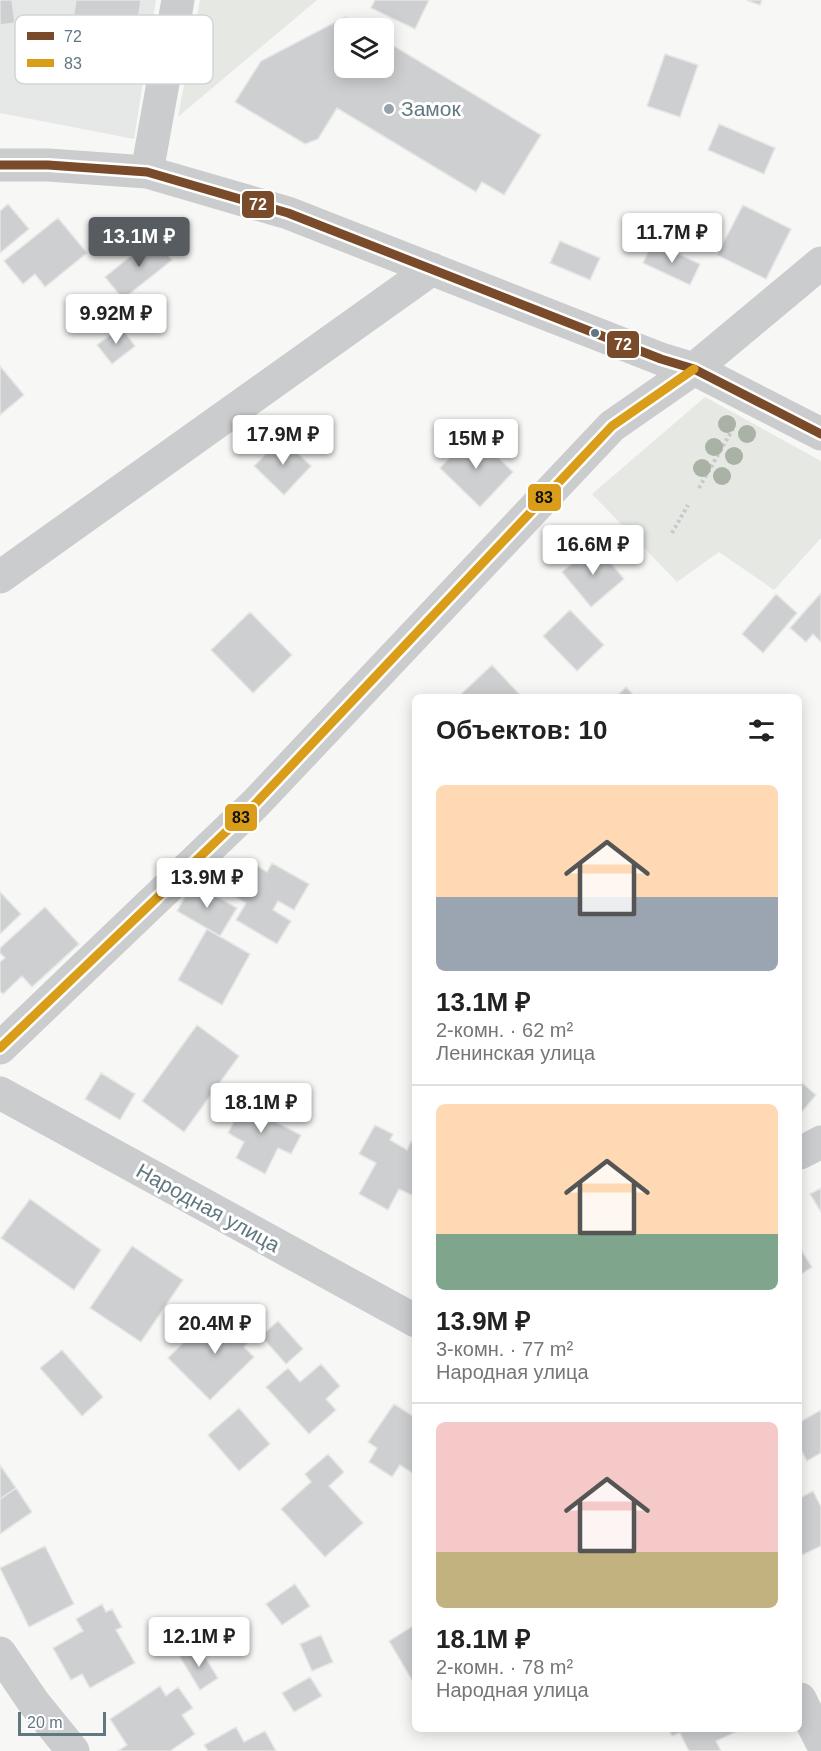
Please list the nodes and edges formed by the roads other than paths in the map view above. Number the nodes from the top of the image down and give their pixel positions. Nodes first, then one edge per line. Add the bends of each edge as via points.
1 (178, 0) edge
2 (175, 15) edge
3 (163, 84) edge
4 (0, 165) edge
5 (147, 172) junction
6 (821, 263) edge
7 (432, 269) junction
8 (694, 369) junction
9 (821, 434) edge
10 (0, 577) edge
11 (0, 1048) edge
12 (0, 1094) edge
13 (821, 1142) edge
14 (802, 1151) edge
15 (412, 1319) edge
16 (0, 1653) edge
17 (802, 1703) edge
18 (821, 1741) edge
19 (73, 1751) edge

1 - 2 street
3 - 5 street
4 - 5 street
5 - 7 street via 288,213
6 - 8 street
7 - 8 street
7 - 10 street
8 - 9 street
8 - 11 street via 612,426 255,804
12 - 15 street, Народная улица
13 - 14 street
16 - 19 street
17 - 18 street

